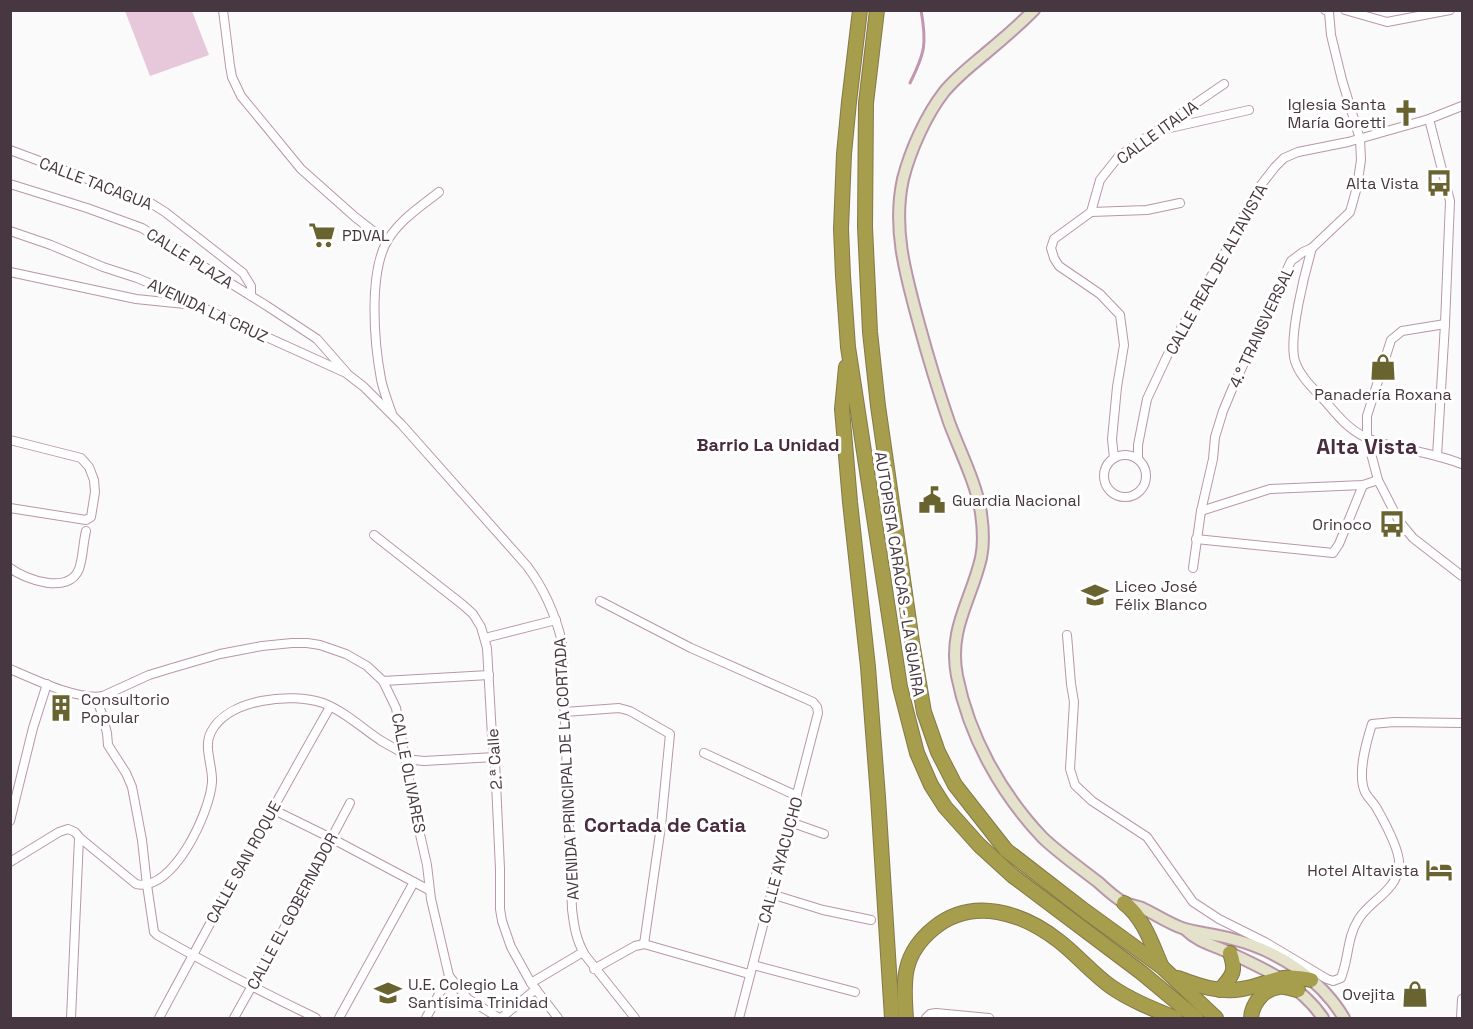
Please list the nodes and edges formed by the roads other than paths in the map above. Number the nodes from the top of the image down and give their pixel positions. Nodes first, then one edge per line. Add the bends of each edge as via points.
1 (223, 10) edge
2 (860, 10) edge
3 (877, 10) edge
4 (1034, 10) edge
5 (1345, 10) edge
6 (1450, 10) edge
7 (1328, 11) edge
8 (1224, 84) dead end
9 (1462, 106) edge
10 (1249, 110) dead end
11 (1429, 119) junction
12 (1151, 133) junction
13 (1360, 139) junction
14 (10, 150) edge
15 (10, 184) edge
16 (439, 192) dead end
17 (1180, 203) dead end
18 (1091, 212) junction
19 (10, 231) edge
20 (387, 242) junction
21 (1312, 248) junction
22 (10, 272) edge
23 (251, 296) junction
24 (199, 306) junction
25 (1445, 324) junction
26 (848, 347) junction
27 (346, 373) junction
28 (392, 415) junction
29 (1366, 438) junction
30 (10, 441) edge
31 (1437, 456) junction
32 (1114, 458) junction
33 (1138, 459) junction
34 (1462, 464) edge
35 (1378, 480) junction
36 (1363, 485) junction
37 (10, 508) edge
38 (1201, 511) junction
39 (86, 531) dead end
40 (374, 535) dead end
41 (1196, 539) junction
42 (10, 568) edge
43 (1193, 568) dead end
44 (1462, 576) edge
45 (600, 601) dead end
46 (556, 620) junction
47 (1067, 635) dead end
48 (485, 638) junction
49 (10, 669) edge
50 (489, 675) junction
51 (383, 681) junction
52 (47, 684) junction
53 (96, 697) junction
54 (330, 706) junction
55 (565, 712) junction
56 (1462, 723) edge
57 (704, 753) dead end
58 (405, 756) junction
59 (495, 757) junction
60 (797, 796) junction
61 (350, 803) dead end
62 (272, 809) junction
63 (10, 821) edge
64 (790, 822) junction
65 (824, 834) dead end
66 (79, 838) dead end
67 (331, 838) junction
68 (10, 862) edge
69 (414, 882) junction
70 (147, 885) junction
71 (429, 890) junction
72 (771, 894) junction
73 (1124, 903) junction
74 (871, 920) dead end
75 (1186, 930) junction
76 (644, 944) junction
77 (582, 952) junction
78 (1230, 953) junction
79 (192, 955) junction
80 (753, 965) junction
81 (594, 969) junction
82 (1168, 972) junction
83 (749, 975) junction
84 (449, 976) junction
85 (1280, 978) junction
86 (1311, 980) junction
87 (534, 986) junction
88 (250, 987) junction
89 (1220, 990) junction
90 (1298, 990) junction
91 (855, 992) dead end
92 (1462, 999) edge
93 (71, 1018) edge
94 (159, 1018) edge
95 (234, 1018) edge
96 (316, 1018) edge
97 (339, 1018) edge
98 (426, 1018) edge
99 (500, 1018) edge
100 (558, 1018) edge
101 (635, 1018) edge
102 (739, 1018) edge
103 (892, 1018) edge
104 (906, 1018) edge
105 (926, 1018) edge
106 (989, 1018) edge
107 (1176, 1018) edge
108 (1196, 1018) edge
109 (1216, 1018) edge
110 (1251, 1018) edge
111 (1323, 1018) edge
112 (1344, 1018) edge
113 (1461, 1018) edge

1 - 20 street via 232,77 241,96 301,169
2 - 26 highway, AUTOPISTA CARACAS - LA GUAIRA via 846,133 841,229
3 - 82 highway, AUTOPISTA CARACAS - LA GUAIRA via 866,104 869,320 878,406 924,712 955,785 1006,850
4 - 73 main road via 963,73 933,108 903,179 899,221 902,260 926,348 981,512 981,556 957,627 955,650 957,674 972,727 989,764 1024,817 1046,841
5 - 6 street via 1387,22
7 - 13 street, 4.° TRANSVERSAL via 1339,69
8 - 12 street, CALLE ITALIA
9 - 11 street, CALLE REAL DE ALTAVISTA
10 - 12 street
11 - 13 street, CALLE REAL DE ALTAVISTA
11 - 25 street via 1450,201
12 - 18 street, CALLE ITALIA via 1119,156 1100,180
13 - 21 street, 4.° TRANSVERSAL via 1361,160 1350,212
13 - 33 street, CALLE REAL DE ALTAVISTA via 1298,152 1284,159 1254,194 1147,399
14 - 23 street, CALLE TACAGUA via 149,202 243,273 251,286
15 - 23 street, CALLE PLAZA via 141,228
16 - 20 street via 402,221
17 - 18 street via 1147,210
18 - 32 street via 1054,239 1051,248 1059,266 1100,294 1120,315 1124,345 1112,439
19 - 24 street, AVENIDA LA CRUZ
20 - 28 street via 379,263 375,322 381,380
21 - 29 street via 1294,336 1296,362 1302,376 1346,426
21 - 38 street, 4.° TRANSVERSAL via 1291,261 1233,387 1215,437
22 - 24 street via 136,299
23 - 27 street, CALLE PLAZA via 317,339
24 - 27 street, AVENIDA LA CRUZ
25 - 29 street via 1402,331 1391,340 1368,416
25 - 31 street
26 - 103 highway via 842,409 868,667
26 - 108 highway, AUTOPISTA CARACAS - LA GUAIRA via 900,687 931,785 996,862
27 - 28 street, AVENIDA LA CRUZ
28 - 46 street, AVENIDA PRINCIPAL DE LA CORTADA via 526,566 541,585
29 - 31 street
29 - 35 street
30 - 37 street via 81,458 89,467 95,492 91,517 86,520
31 - 34 street
32 - 33 street via 1126,455
32 - 33 street via 1106,468 1105,482 1113,493 1126,497 1144,486 1146,472
35 - 36 street
35 - 44 street via 1399,522 1413,538
36 - 38 street via 1270,489
36 - 41 street via 1333,553
38 - 41 street, 4.° TRANSVERSAL
39 - 42 street via 78,570 66,582 41,582
40 - 48 street, 2.ª Calle via 473,614
41 - 43 street, 4.° TRANSVERSAL
45 - 60 street, CALLE AYACUCHO via 691,648 813,702 818,713
46 - 48 street
46 - 55 street, AVENIDA PRINCIPAL DE LA CORTADA via 562,642
47 - 56 street via 1074,702 1070,769 1075,785 1092,801 1147,837 1192,902 1333,981 1341,978 1350,935 1358,919 1395,880 1400,866 1398,850 1363,784 1372,724
48 - 50 street, 2.ª Calle
49 - 52 street
50 - 51 street
50 - 59 street, 2.ª Calle
51 - 53 street, CALLE OLIVARES via 367,666 336,650 292,643 220,654 149,675
51 - 58 street, CALLE OLIVARES via 396,708
52 - 53 street
52 - 63 street
53 - 70 street via 108,746 132,788
54 - 58 street
54 - 62 street, CALLE SAN ROQUE
54 - 70 street via 298,697 277,699 244,705 220,721 209,738 212,782 206,811 175,866
55 - 76 street via 619,708 670,734
55 - 77 street, AVENIDA PRINCIPAL DE LA CORTADA via 572,909 574,931
57 - 60 street
58 - 59 street via 424,761
58 - 71 street, CALLE OLIVARES
59 - 87 street, 2.ª Calle via 501,921
60 - 64 street, CALLE AYACUCHO
61 - 67 street, CALLE EL GOBERNADOR
62 - 67 street
62 - 79 street, CALLE SAN ROQUE
64 - 65 street
64 - 72 street, CALLE AYACUCHO
66 - 93 street
67 - 69 street
67 - 88 street, CALLE EL GOBERNADOR
68 - 70 street via 68,829 131,881
69 - 71 street
69 - 97 street
70 - 79 street via 154,932
71 - 84 street, CALLE OLIVARES
72 - 74 street
72 - 80 street, CALLE AYACUCHO
73 - 75 main road
73 - 82 highway via 1133,909
75 - 78 main road via 1201,942
75 - 86 main road via 1256,947
76 - 81 street
76 - 83 street
77 - 81 street, AVENIDA PRINCIPAL DE LA CORTADA
77 - 87 street
78 - 85 main road
78 - 89 highway via 1233,974
79 - 88 street
79 - 94 street, CALLE SAN ROQUE
80 - 83 street, CALLE AYACUCHO
80 - 91 street
81 - 101 street, AVENIDA PRINCIPAL DE LA CORTADA
82 - 89 highway via 1201,987
82 - 109 highway, AUTOPISTA CARACAS - LA GUAIRA
83 - 102 street, CALLE AYACUCHO
84 - 98 street
84 - 99 street, CALLE OLIVARES via 468,999
85 - 86 highway
85 - 89 highway via 1242,989
85 - 90 main road
86 - 112 main road via 1328,995
87 - 99 street
87 - 100 street, 2.ª Calle
88 - 95 street, CALLE EL GOBERNADOR
88 - 96 street
90 - 110 highway via 1280,987 1265,992
90 - 111 main road
92 - 113 street
104 - 107 highway via 905,978 914,949 942,921 983,910 1012,915 1042,929 1108,985
105 - 106 street via 936,1013

